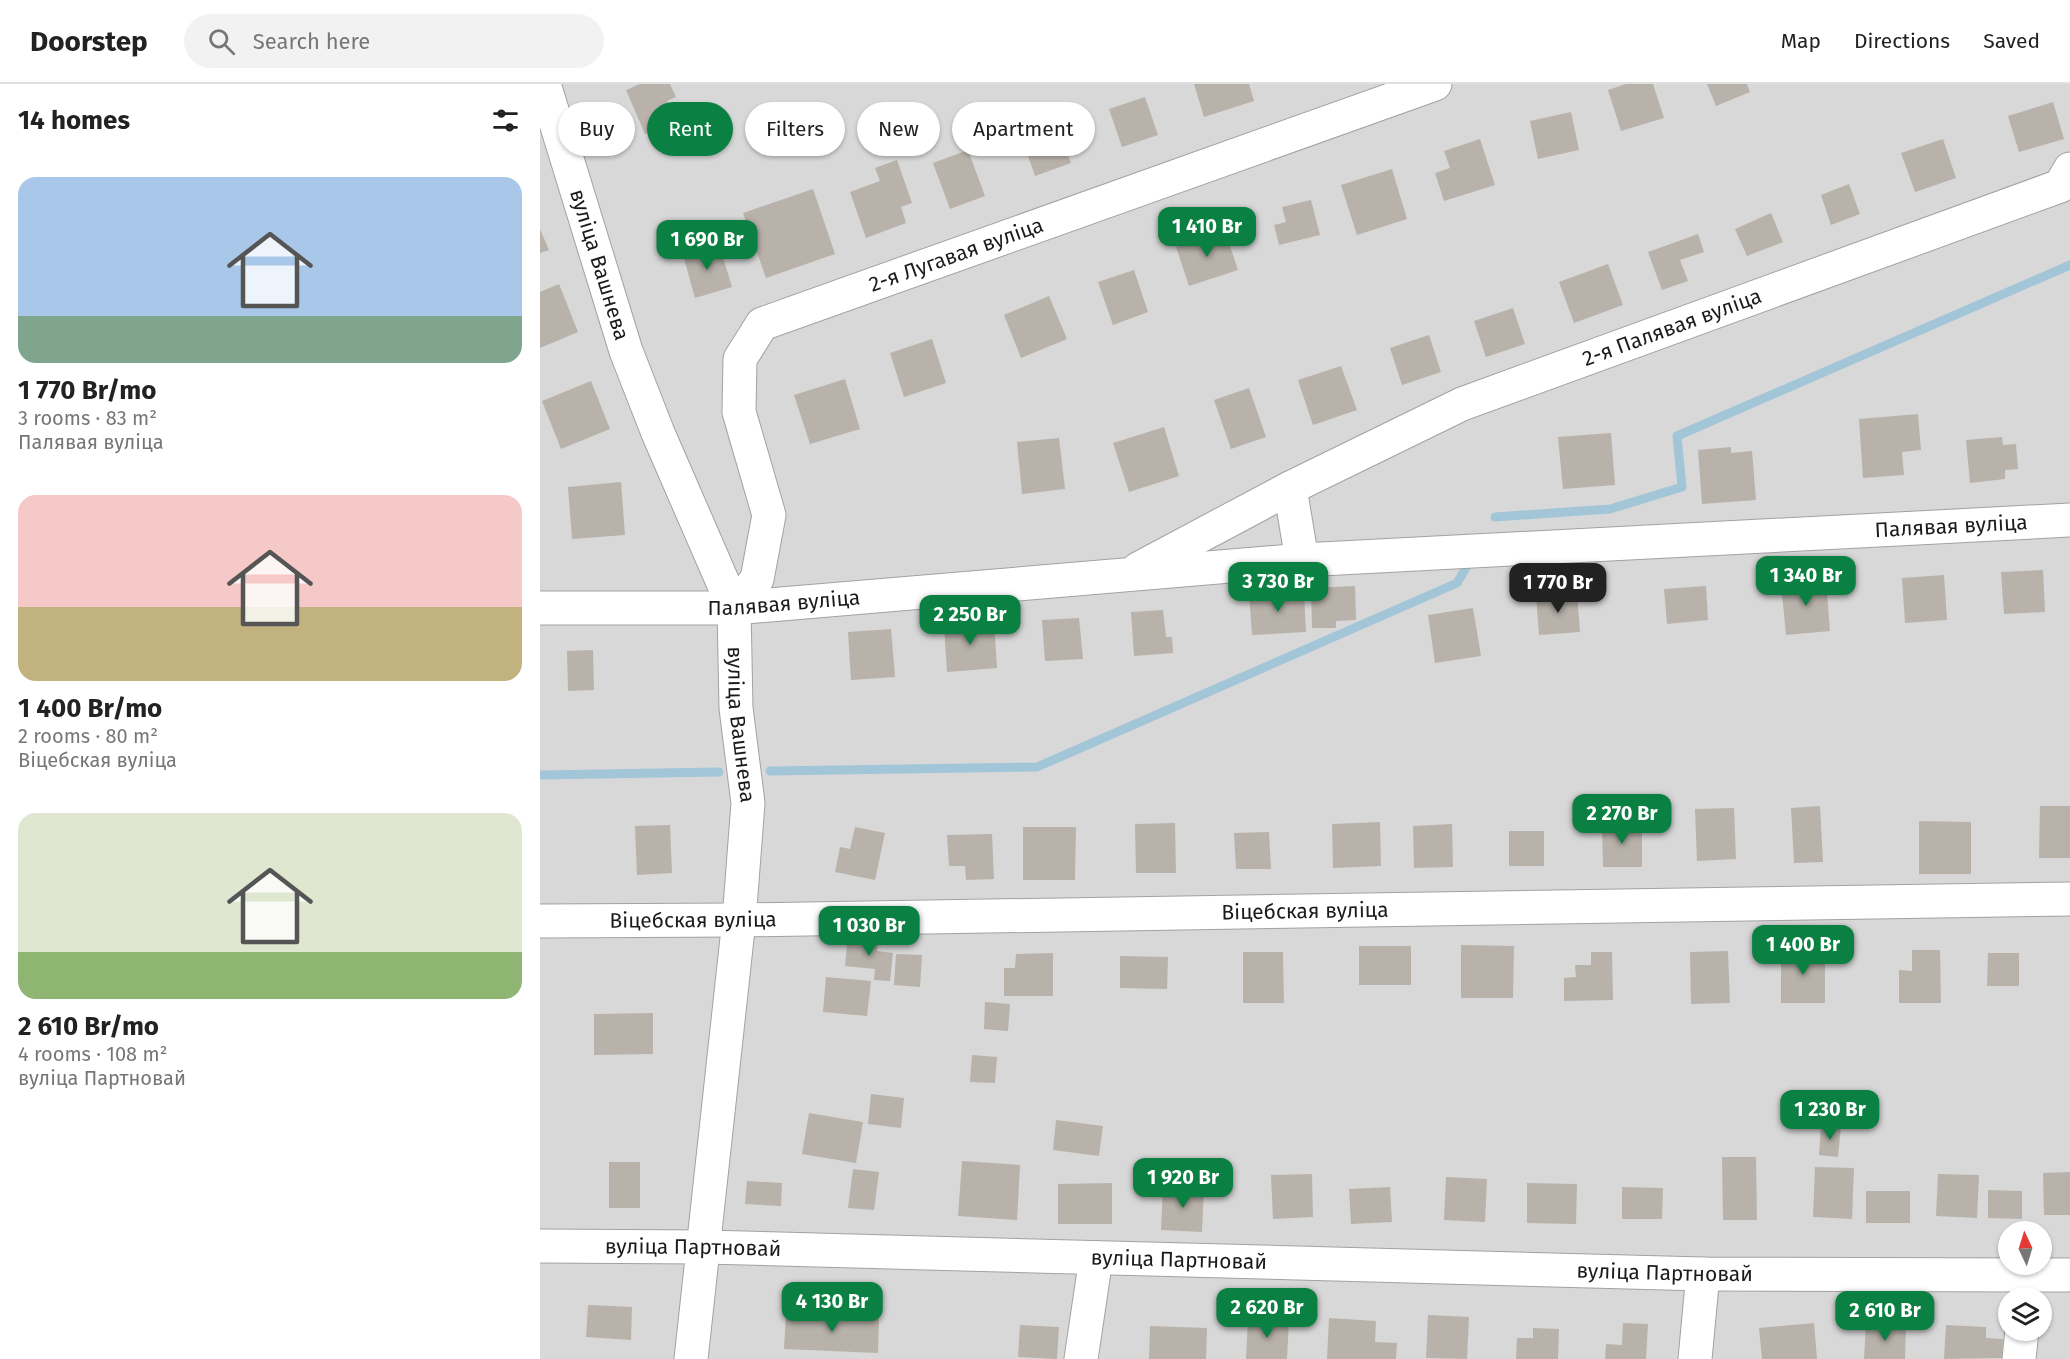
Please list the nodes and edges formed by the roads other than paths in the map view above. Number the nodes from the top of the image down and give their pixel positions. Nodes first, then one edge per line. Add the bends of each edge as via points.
1 (544, 84) edge
2 (1435, 84) edge
3 (2065, 177) edge
4 (1290, 488) junction
5 (2070, 520) edge
6 (1302, 560) junction
7 (1127, 575) junction
8 (540, 608) edge
9 (734, 608) junction
10 (2070, 899) edge
11 (739, 920) junction
12 (540, 921) edge
13 (540, 1246) edge
14 (705, 1247) junction
15 (1096, 1258) junction
16 (1703, 1274) junction
17 (2070, 1275) edge
18 (2025, 1287) edge
19 (2021, 1341) edge
20 (691, 1359) edge
21 (1081, 1359) edge
22 (1695, 1359) edge
23 (2019, 1359) edge

1 - 9 street, вуліца Вашнева via 626,351
2 - 9 street, 2-я Лугавая вуліца via 762,324 740,359 739,412 769,515 757,579
3 - 4 street, 2-я Палявая вуліца via 1462,404
4 - 6 street
4 - 7 street, 2-я Палявая вуліца
5 - 6 street, Палявая вуліца
6 - 7 street, Палявая вуліца
7 - 9 street, Палявая вуліца
8 - 9 street, Палявая вуліца
9 - 11 street, вуліца Вашнева via 736,708 748,803
10 - 11 street, Віцебская вуліца
11 - 12 street, Віцебская вуліца
11 - 14 street, вуліца Вашнева
13 - 14 street, вуліца Партновай
14 - 15 street, вуліца Партновай
14 - 20 street, вуліца Вашнева
15 - 16 street, вуліца Партновай
15 - 21 street
16 - 18 street, вуліца Партновай
16 - 22 street
17 - 18 street, вуліца Партновай
19 - 23 street

